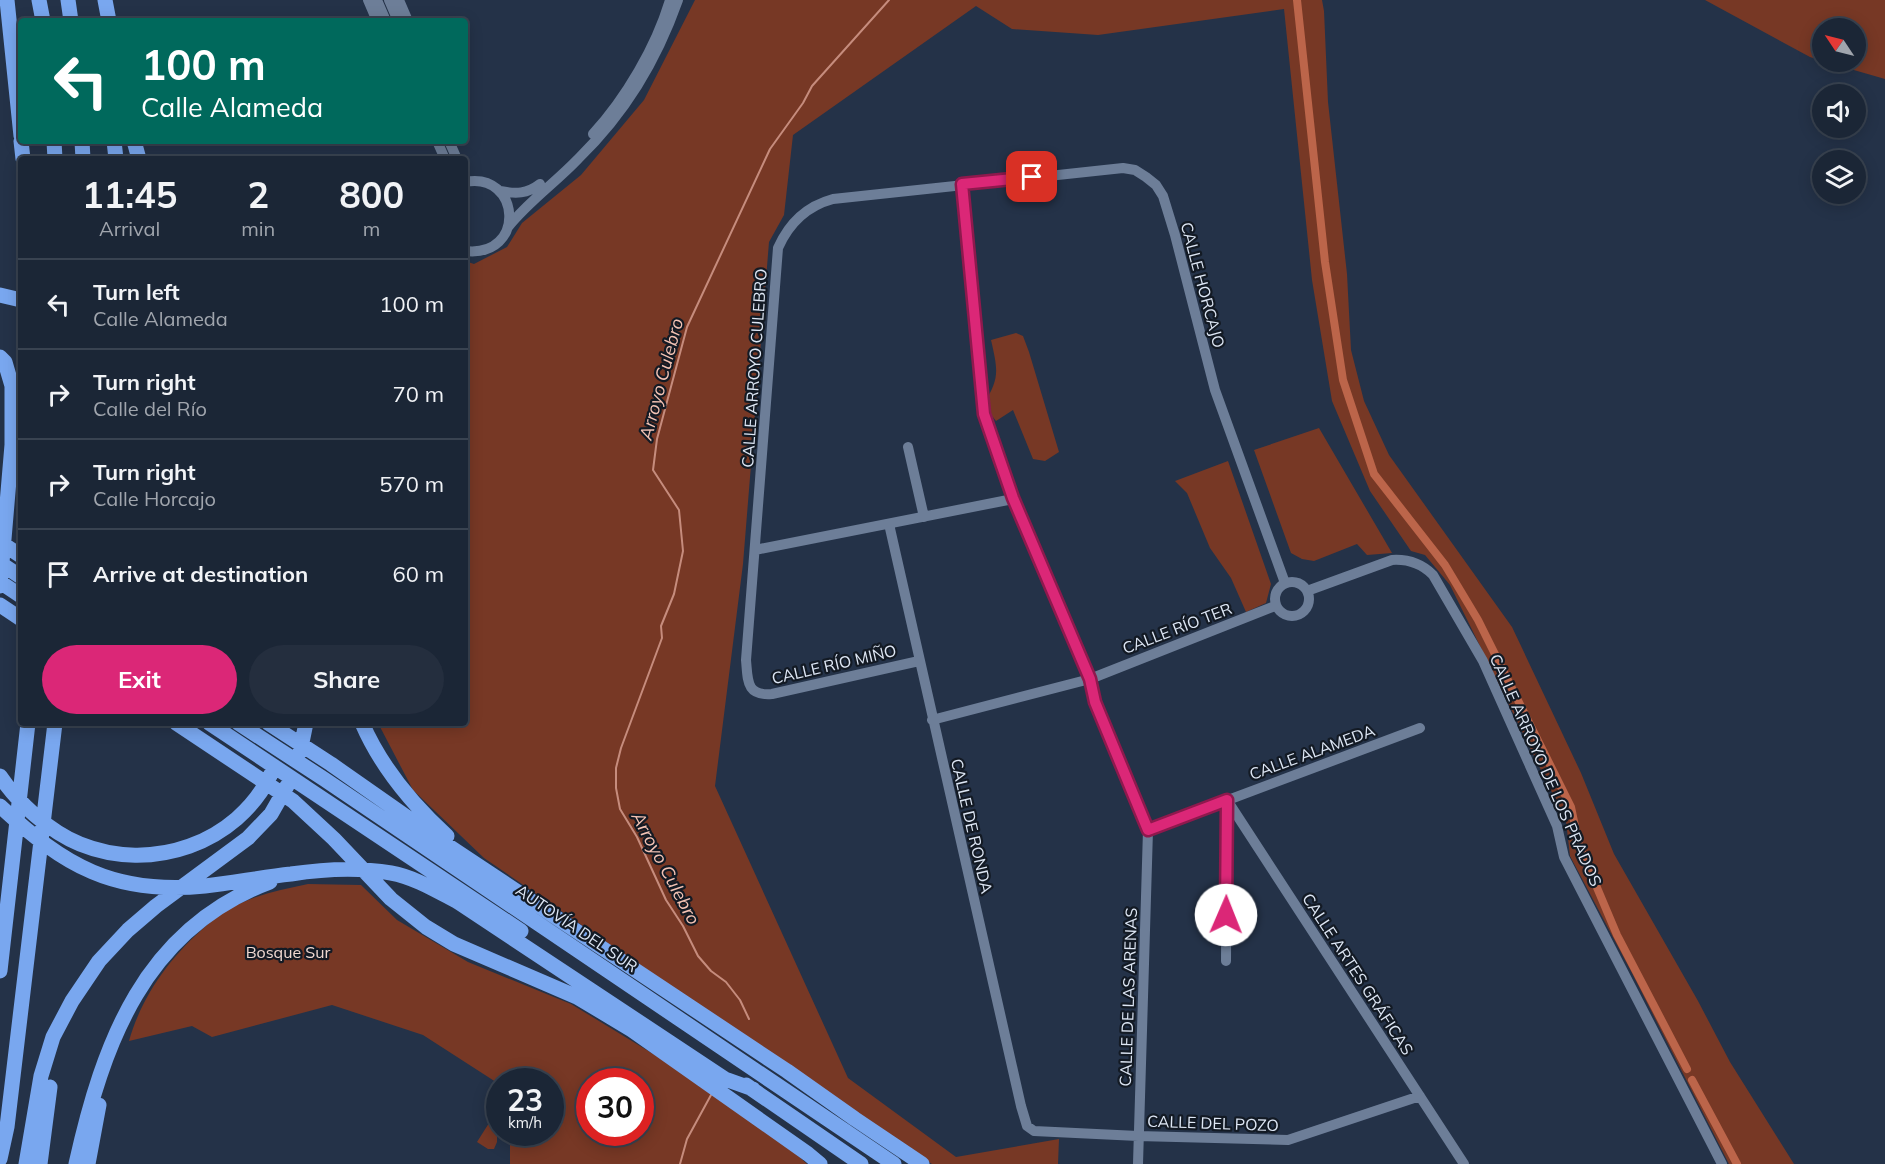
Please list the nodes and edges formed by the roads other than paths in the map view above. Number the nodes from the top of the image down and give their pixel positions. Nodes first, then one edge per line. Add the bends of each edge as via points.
1 (7, 0) edge
2 (39, 0) edge
3 (68, 0) edge
4 (103, 0) edge
5 (368, 0) edge
6 (377, 0) edge
7 (388, 0) edge
8 (399, 0) edge
9 (670, 0) edge
10 (678, 0) edge
11 (42, 18) edge
12 (71, 18) edge
13 (103, 18) edge
14 (108, 18) edge
15 (376, 18) edge
16 (385, 18) edge
17 (397, 18) edge
18 (407, 18) edge
19 (18, 107) edge
20 (470, 181) edge
21 (962, 184) junction
22 (500, 191) junction
23 (508, 227) junction
24 (468, 251) edge
25 (0, 357) edge
26 (18, 422) edge
27 (908, 447) dead end
28 (1013, 498) junction
29 (924, 517) junction
30 (889, 524) junction
31 (3, 537) edge
32 (755, 550) junction
33 (18, 553) edge
34 (0, 563) edge
35 (18, 575) edge
36 (1286, 583) junction
37 (0, 584) edge
38 (1307, 591) junction
39 (18, 594) edge
40 (0, 605) edge
41 (1275, 606) junction
42 (18, 617) edge
43 (919, 660) junction
44 (1090, 679) junction
45 (756, 694) joint
46 (932, 720) junction
47 (28, 726) edge
48 (55, 726) edge
49 (180, 726) edge
50 (213, 726) edge
51 (242, 726) edge
52 (273, 726) edge
53 (285, 726) edge
54 (305, 726) edge
55 (363, 726) edge
56 (1420, 728) dead end
57 (0, 776) edge
58 (1227, 800) junction
59 (0, 806) edge
60 (1148, 830) junction
61 (483, 868) junction
62 (292, 873) junction
63 (1226, 961) dead end
64 (0, 971) edge
65 (138, 990) junction
66 (72, 1001) junction
67 (769, 1059) junction
68 (753, 1089) junction
69 (1420, 1096) junction
70 (1034, 1131) joint
71 (1138, 1136) junction
72 (0, 1159) edge
73 (26, 1164) edge
74 (40, 1164) edge
75 (76, 1164) edge
76 (88, 1164) edge
77 (820, 1164) edge
78 (861, 1164) edge
79 (894, 1164) edge
80 (906, 1164) edge
81 (922, 1164) edge
82 (1138, 1164) edge
83 (1464, 1164) edge
84 (1722, 1164) edge

1 - 19 highway
2 - 11 highway
3 - 12 highway
4 - 13 highway
4 - 14 highway
5 - 15 street
6 - 16 street
7 - 17 street
8 - 18 street
9 - 22 street via 630,86 598,128 531,191
10 - 23 street via 655,57 614,120
20 - 22 street via 487,182
21 - 28 street via 984,414
21 - 32 street, CALLE ARROYO CULEBRO via 833,199 811,208 785,231 778,248
21 - 36 street, CALLE HORCAJO via 1123,168 1135,170 1156,185 1175,235 1215,390
22 - 23 street via 507,202
23 - 24 street via 501,242 491,249
25 - 31 highway via 12,386 12,445
26 - 31 highway
27 - 29 street
28 - 29 street
28 - 44 street
29 - 30 street
30 - 32 street
30 - 43 street, CALLE DE RONDA
31 - 33 highway
31 - 37 highway
32 - 45 street, CALLE ARROYO CULEBRO via 746,660 749,683
34 - 35 highway
36 - 38 street via 1300,584
36 - 41 street via 1277,590
37 - 39 highway
38 - 41 street via 1307,608 1299,615 1288,616
38 - 84 street, CALLE ARROYO DE LOS PRADOS via 1392,560 1426,567 1433,575 1483,661 1557,826 1564,857
40 - 42 highway
41 - 44 street, CALLE RÍO TER
43 - 45 street, CALLE RÍO MIÑO via 772,694
43 - 46 street, CALLE DE RONDA
44 - 46 street, CALLE RÍO TER
44 - 60 street via 1095,702
46 - 70 street, CALLE DE RONDA via 1021,1106 1027,1126
47 - 64 highway
48 - 72 highway
49 - 77 highway via 300,807 406,913 426,927 454,944 577,997 632,1030
50 - 68 highway, AUTOVÍA DEL SUR
51 - 79 highway, AUTOVÍA DEL SUR
52 - 61 highway
53 - 57 highway via 278,759 262,793 238,818 212,837 182,850 150,856 126,856 78,843 37,815
54 - 66 highway via 295,772 271,814 248,838 128,930 99,961
55 - 61 highway via 398,784 431,821
56 - 58 street, CALLE ALAMEDA
58 - 60 street, CALLE ALAMEDA
58 - 63 street
58 - 69 street, CALLE ARTES GRÁFICAS
59 - 62 highway via 67,860 115,880 148,887 205,886
60 - 71 street, CALLE DE LAS ARENAS
61 - 67 highway
62 - 65 highway via 248,890 209,912 171,947
62 - 68 highway via 383,872 425,885 458,902 725,1079
65 - 75 highway via 105,1057
65 - 76 highway via 100,1102
66 - 73 highway via 53,1037 41,1076
66 - 74 highway via 55,1051
67 - 80 highway via 852,1127
67 - 81 highway
68 - 78 highway, AUTOVÍA DEL SUR
69 - 71 street, CALLE DEL POZO via 1288,1140
69 - 83 street, CALLE ARTES GRÁFICAS
70 - 71 street, CALLE DEL POZO
71 - 82 street, CALLE DE LAS ARENAS

